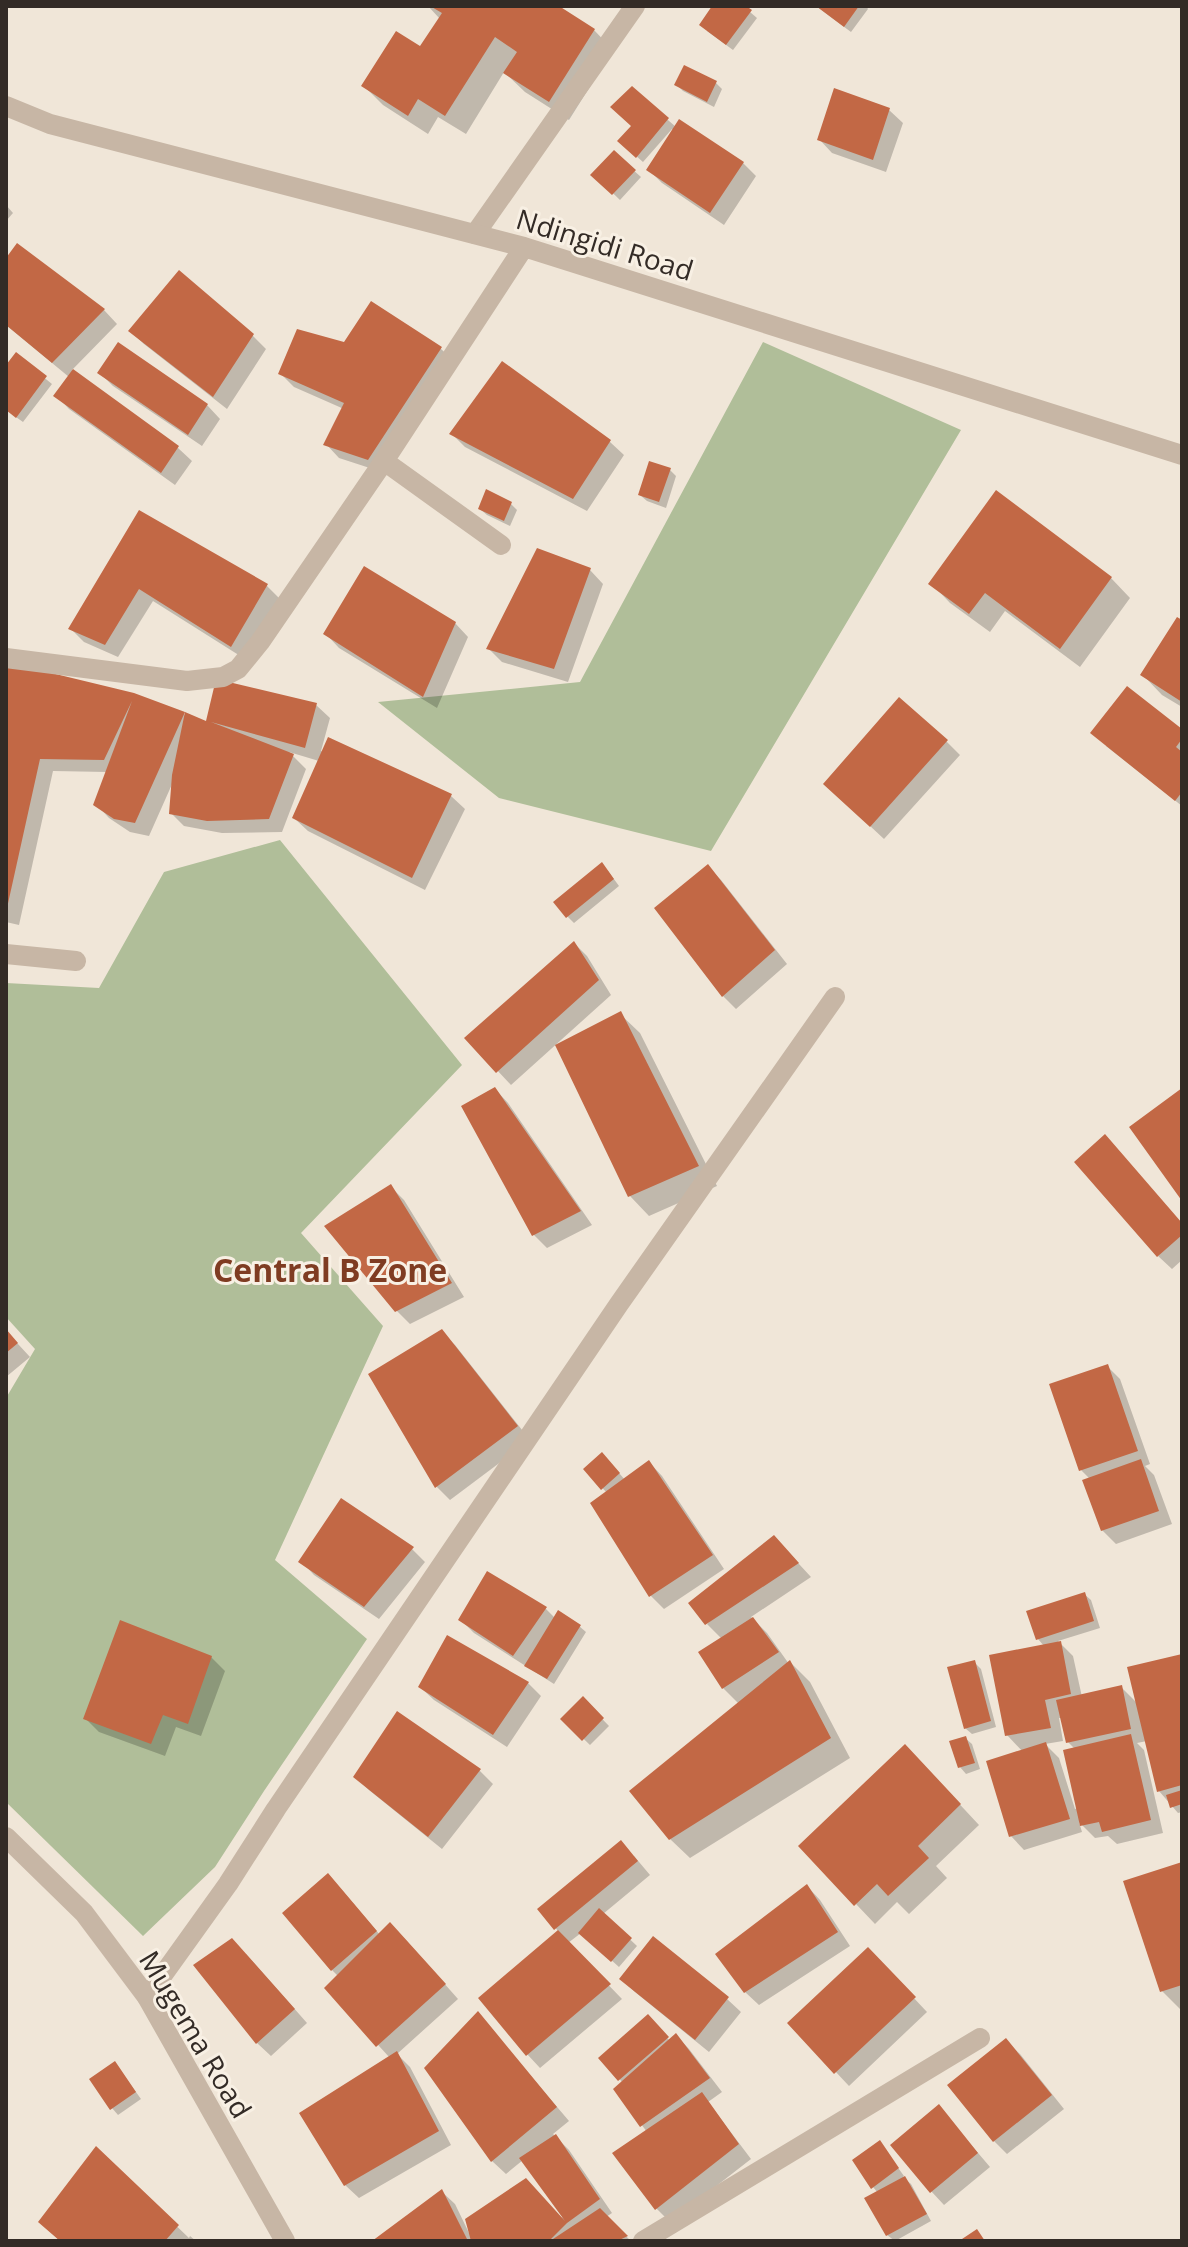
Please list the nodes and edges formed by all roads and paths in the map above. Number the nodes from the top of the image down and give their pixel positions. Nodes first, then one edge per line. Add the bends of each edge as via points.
1 (635, 6) edge
2 (6, 106) edge
3 (475, 234) junction
4 (524, 247) junction
5 (1182, 455) edge
6 (384, 461) junction
7 (501, 545) dead end
8 (6, 658) edge
9 (6, 954) edge
10 (76, 961) dead end
11 (835, 997) dead end
12 (6, 1837) edge
13 (147, 1997) junction
14 (980, 2038) dead end
15 (285, 2241) edge
16 (643, 2241) edge

1 - 3 street
2 - 3 street, Ndingidi Road via 50,124
3 - 4 street, Ndingidi Road
4 - 5 street, Ndingidi Road
4 - 6 street
6 - 7 street
6 - 8 street via 260,642 238,669 223,677 187,681
9 - 10 street
11 - 13 street
12 - 13 street, Mugema Road via 84,1913
13 - 15 street, Mugema Road
14 - 16 street

